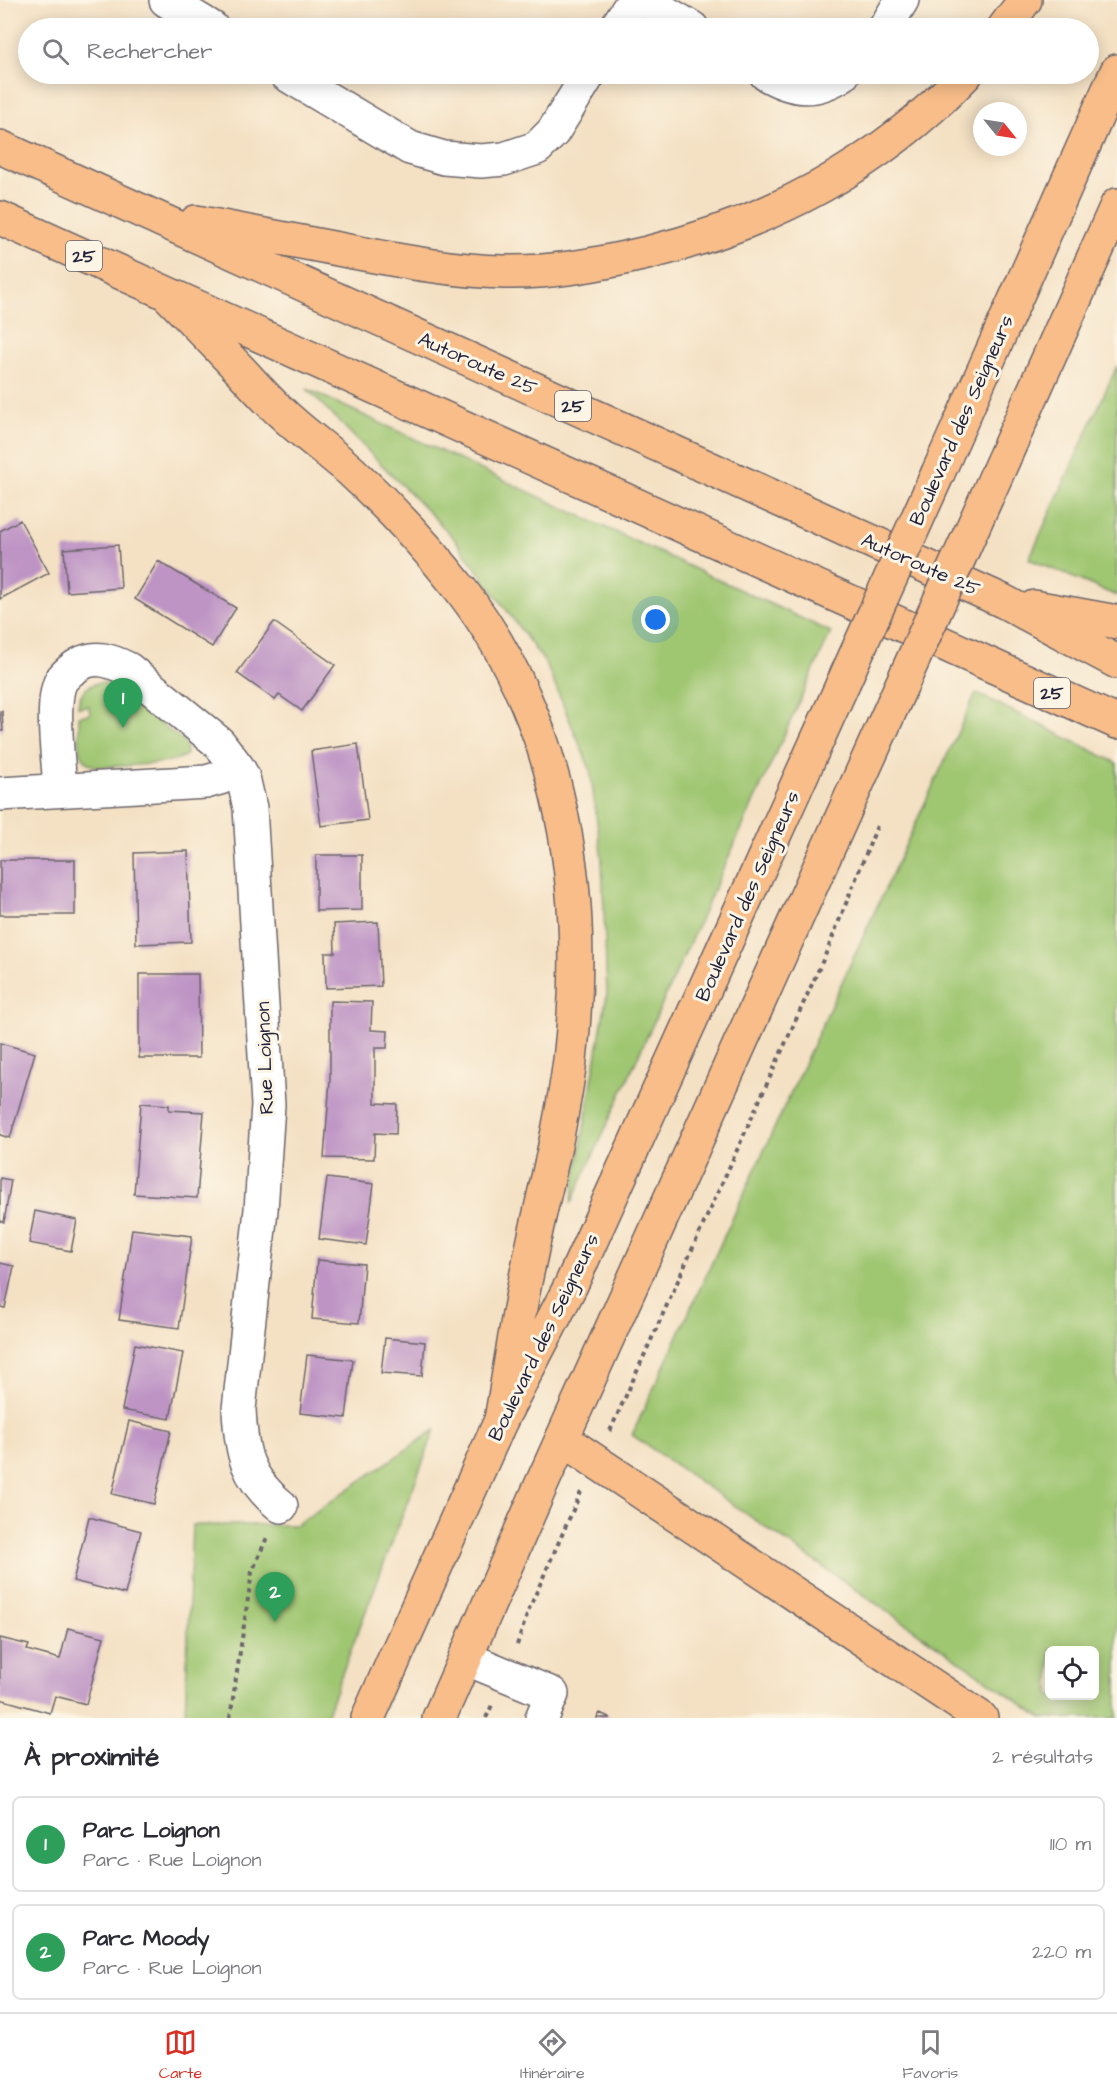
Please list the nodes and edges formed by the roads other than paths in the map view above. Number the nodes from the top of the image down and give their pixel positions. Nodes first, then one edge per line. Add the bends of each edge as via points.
1 (166, 0) edge
2 (634, 0) edge
3 (644, 0) edge
4 (902, 0) edge
5 (1024, 0) edge
6 (196, 18) edge
7 (622, 18) edge
8 (675, 18) edge
9 (891, 18) edge
10 (1011, 18) edge
11 (1117, 71) edge
12 (303, 84) edge
13 (583, 84) edge
14 (786, 84) edge
15 (821, 84) edge
16 (956, 84) edge
17 (0, 147) edge
18 (1117, 205) edge
19 (143, 211) junction
20 (0, 218) edge
21 (167, 294) junction
22 (1003, 601) junction
23 (1117, 622) edge
24 (1117, 662) edge
25 (1117, 722) edge
26 (238, 768) junction
27 (60, 789) junction
28 (0, 794) edge
29 (501, 1420) junction
30 (562, 1439) junction
31 (281, 1506) road end
32 (465, 1658) junction
33 (368, 1718) edge
34 (439, 1718) edge
35 (542, 1718) edge
36 (981, 1718) edge

1 - 6 street
2 - 7 street
3 - 8 street
4 - 9 street
5 - 10 main road
11 - 29 main road, Boulevard des Seigneurs, bridge via 571,1285
12 - 13 street via 410,148 444,158 481,161 504,159 537,148 553,132
14 - 15 street
16 - 19 main road via 869,157 796,201 720,233 601,264 505,272 437,267
17 - 19 main road, Autoroute 25 / 25
18 - 30 main road, bridge
19 - 22 main road, Autoroute 25 / 25
20 - 21 main road, 25
21 - 25 main road, 25
21 - 29 main road via 282,414 401,520 462,591 518,682 557,791 570,852 576,924 572,1033 561,1116 527,1270
22 - 23 main road
22 - 24 main road, Autoroute 25 / 25
26 - 27 street via 206,782
26 - 27 street, Rue Loignon via 219,743 135,674 98,659 72,669 57,693
26 - 31 street, Rue Loignon via 250,808 268,1105 240,1431 252,1474
27 - 28 street
29 - 33 main road, Boulevard des Seigneurs
30 - 32 main road
30 - 36 main road
32 - 34 main road
32 - 35 street via 552,1694

